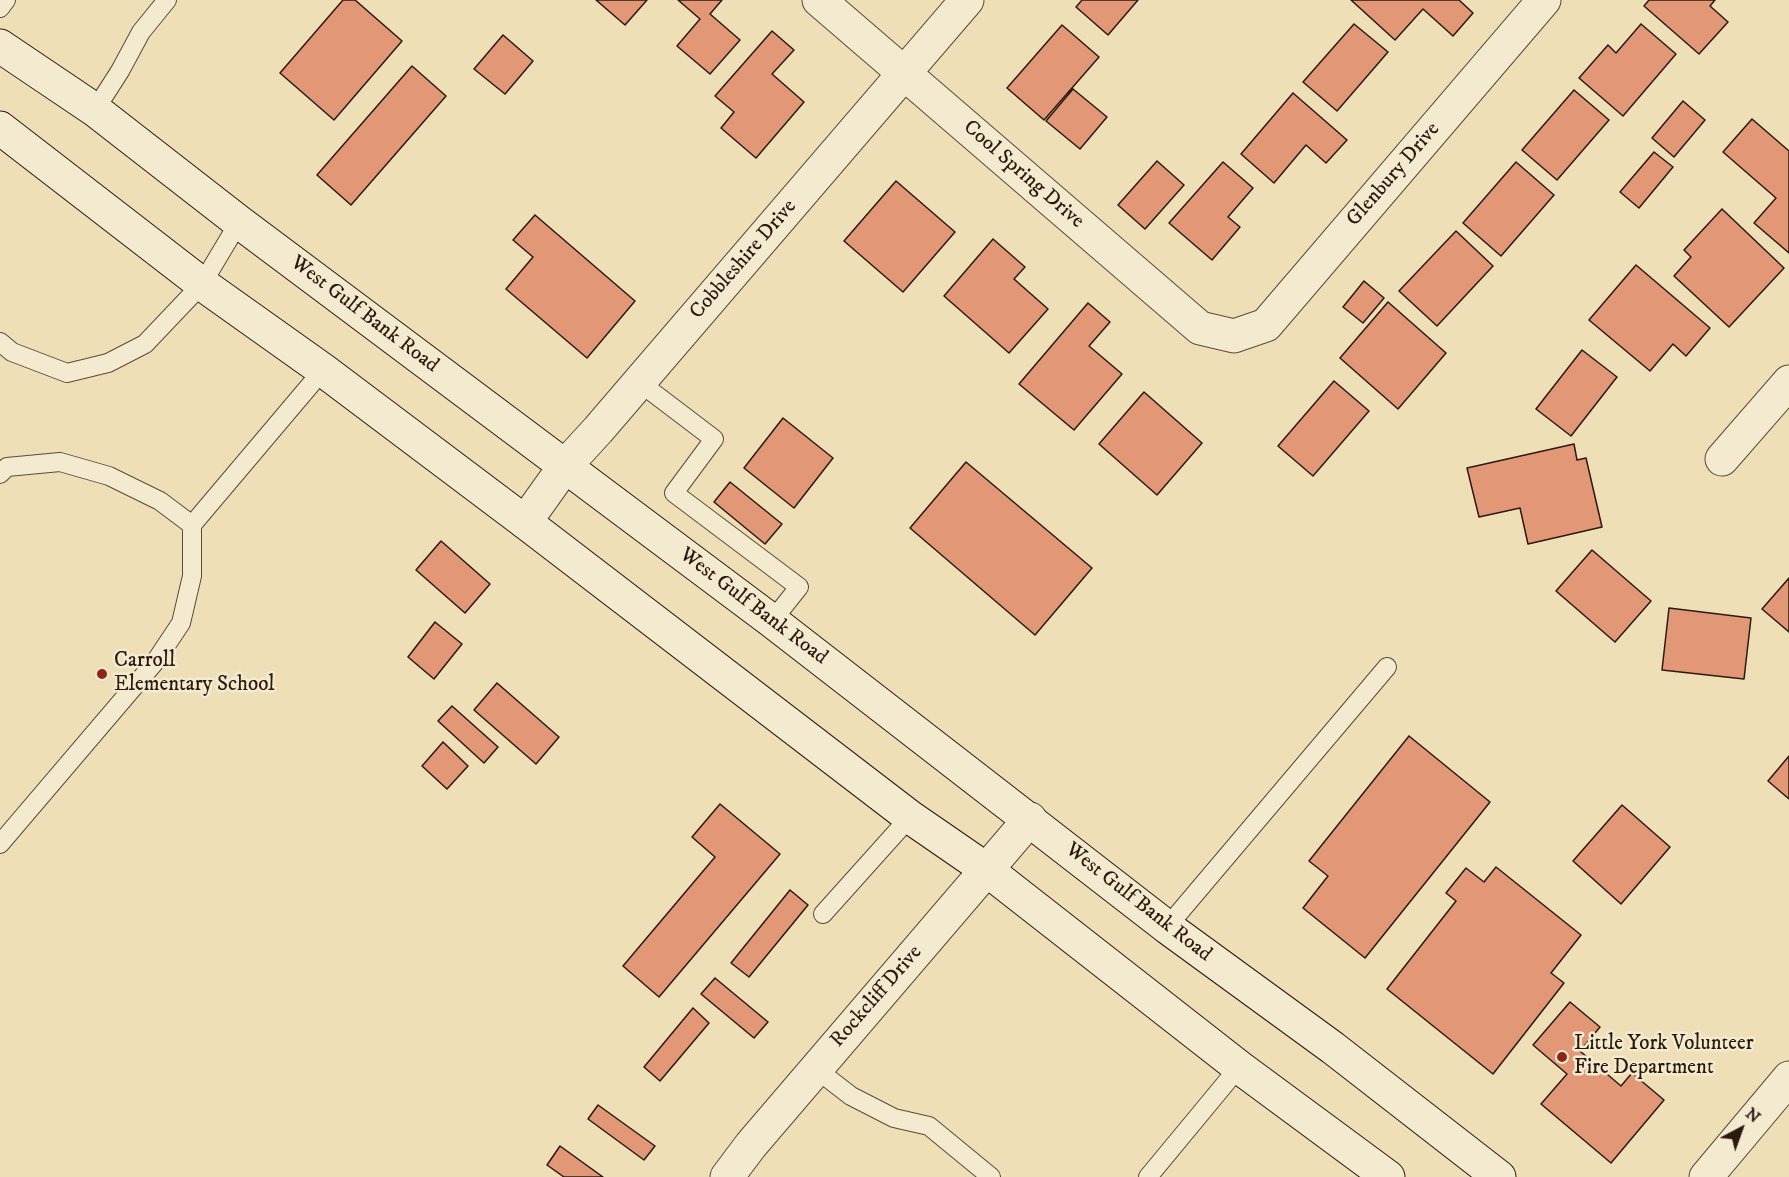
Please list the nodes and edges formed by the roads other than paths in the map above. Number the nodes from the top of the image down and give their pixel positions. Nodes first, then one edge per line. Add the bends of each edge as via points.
1 (6, 0) edge
2 (167, 0) edge
3 (819, 0) edge
4 (967, 0) edge
5 (1544, 0) edge
6 (0, 8) edge
7 (0, 46) edge
8 (904, 73) junction
9 (95, 110) junction
10 (0, 128) edge
11 (239, 222) junction
12 (202, 284) junction
13 (1234, 336) joint
14 (0, 342) edge
15 (323, 370) junction
16 (639, 382) junction
17 (1789, 382) edge
18 (1722, 459) dead end
19 (565, 466) junction
20 (0, 474) edge
21 (525, 522) junction
22 (192, 525) junction
23 (772, 621) junction
24 (1387, 667) dead end
25 (910, 817) junction
26 (1030, 819) junction
27 (0, 844) edge
28 (987, 870) junction
29 (823, 914) dead end
30 (1167, 927) junction
31 (1239, 1067) junction
32 (816, 1069) junction
33 (1789, 1078) edge
34 (727, 1177) edge
35 (991, 1177) edge
36 (1148, 1177) edge
37 (1388, 1177) edge
38 (1499, 1177) edge
39 (1706, 1177) edge

1 - 6 lane
2 - 9 lane via 141,32
3 - 8 main road, Cool Spring Drive
4 - 8 main road, Cobbleshire Drive
5 - 13 main road, Glenbury Drive via 1266,325
7 - 9 main road, West Gulf Bank Road
8 - 13 main road, Cool Spring Drive via 1200,328
8 - 16 main road, Cobbleshire Drive
9 - 11 main road, West Gulf Bank Road
10 - 12 main road
11 - 12 lane
11 - 19 main road, West Gulf Bank Road
12 - 14 lane via 145,344 108,363 67,373 12,352
12 - 15 main road
15 - 21 main road
15 - 22 lane
16 - 19 main road, Cobbleshire Drive
16 - 23 lane via 714,439 674,493 799,587
17 - 18 main road
19 - 21 main road, Cobbleshire Drive
19 - 23 main road, West Gulf Bank Road
20 - 22 lane via 7,467 60,462 110,476 160,501
21 - 25 main road
22 - 27 lane via 192,576 181,623 154,662
23 - 26 main road, West Gulf Bank Road
24 - 30 lane
25 - 28 main road
25 - 29 lane
26 - 28 main road, Rockcliff Drive
26 - 30 main road, West Gulf Bank Road
28 - 31 main road
28 - 32 main road, Rockcliff Drive
30 - 38 main road, West Gulf Bank Road via 1333,1048
31 - 36 lane
31 - 37 main road
32 - 34 main road, Rockcliff Drive
32 - 35 lane via 851,1096 894,1118 929,1126
33 - 39 main road

